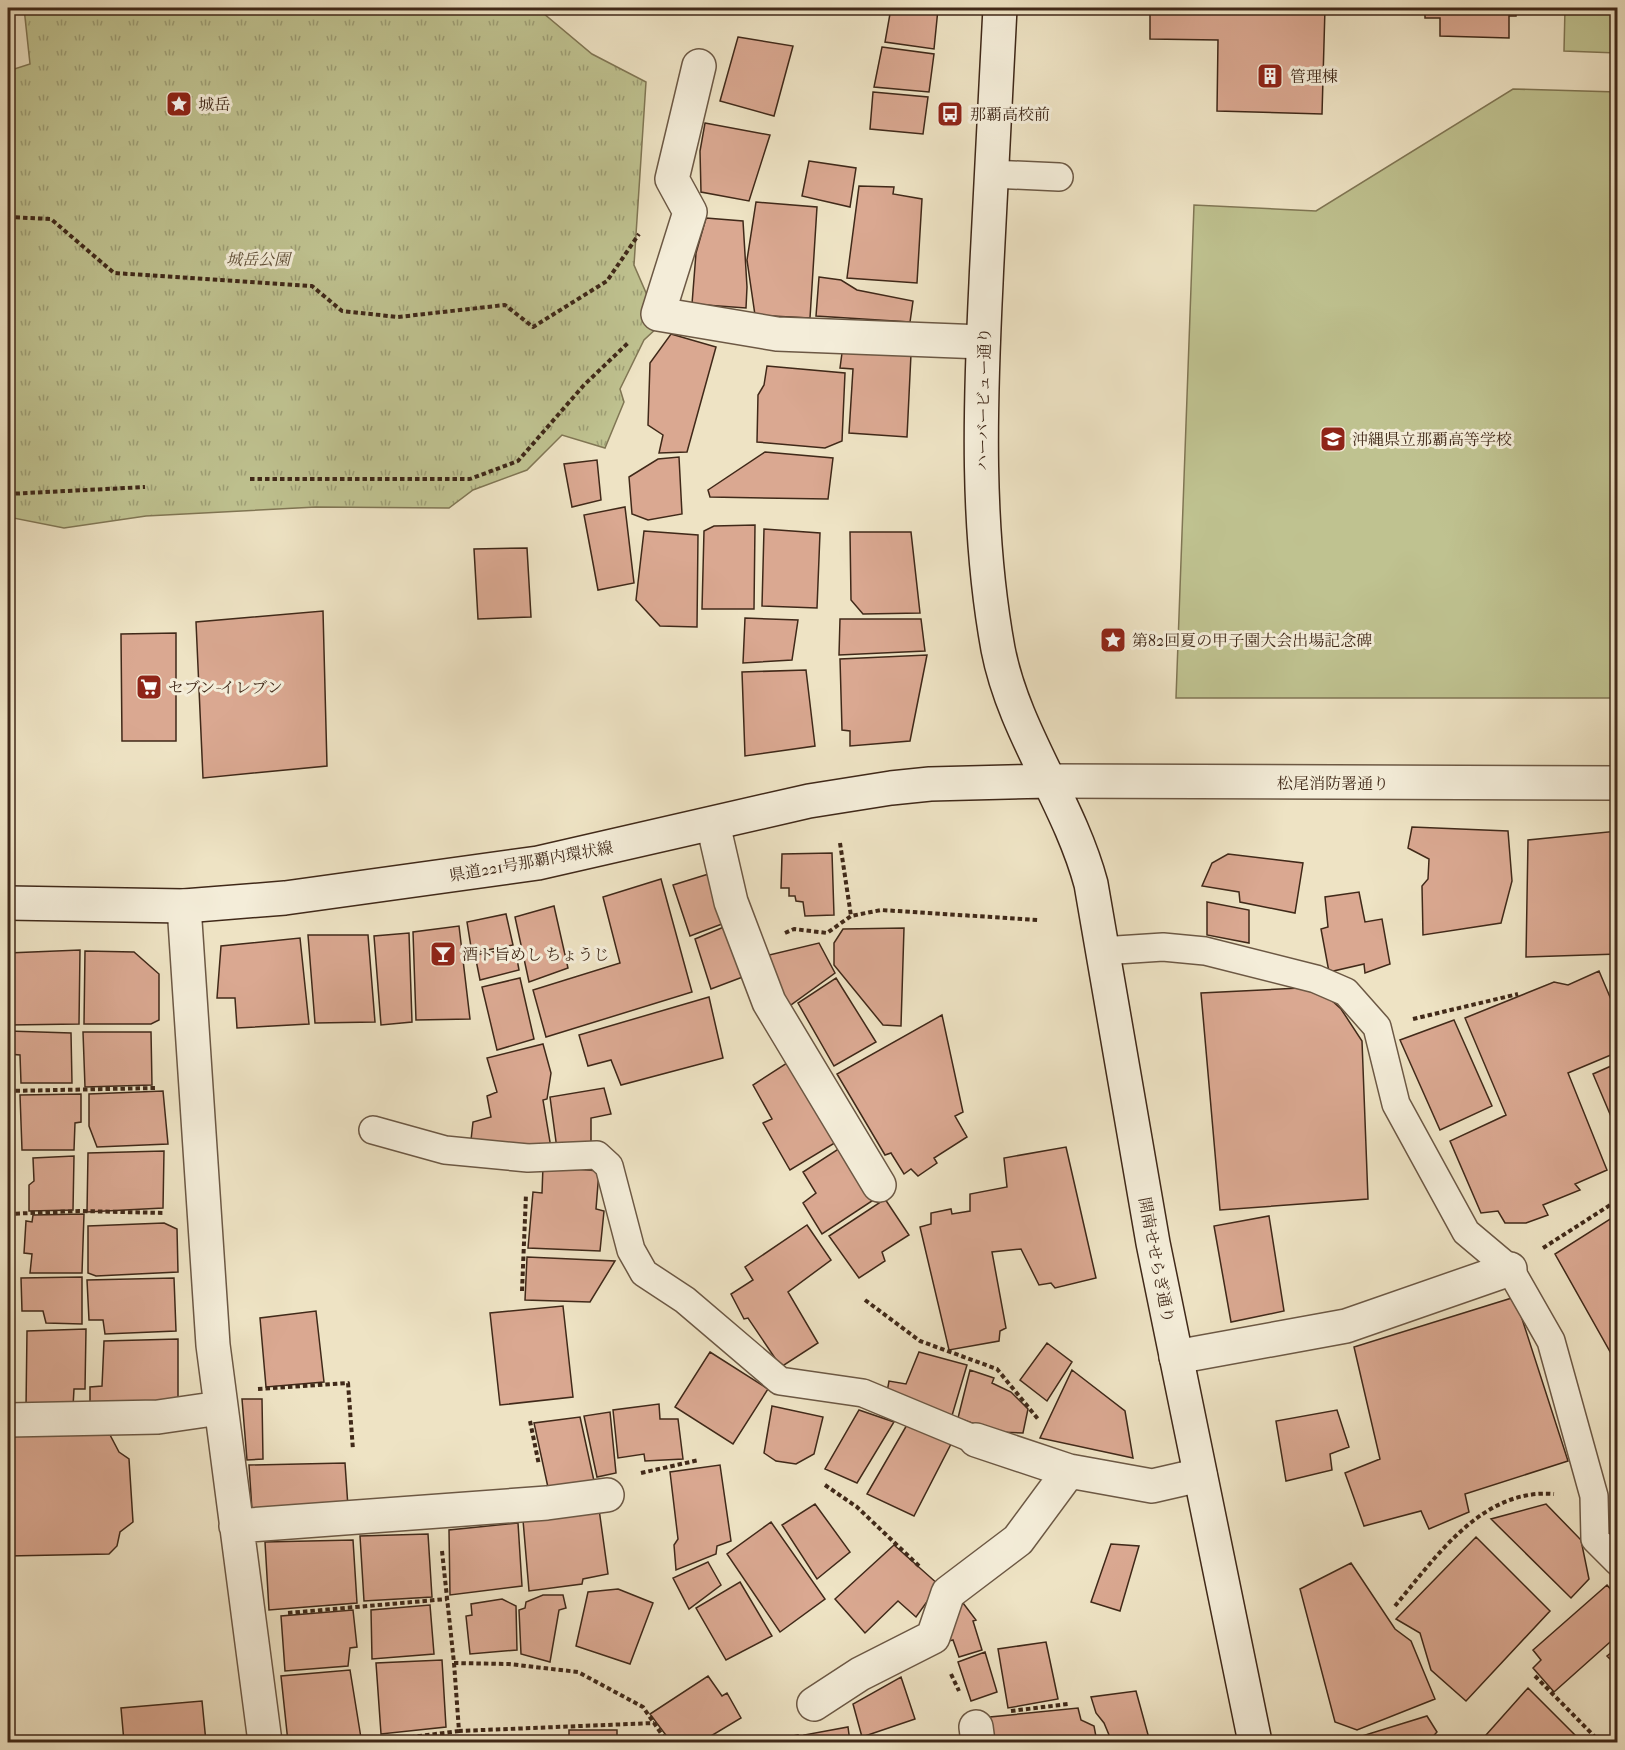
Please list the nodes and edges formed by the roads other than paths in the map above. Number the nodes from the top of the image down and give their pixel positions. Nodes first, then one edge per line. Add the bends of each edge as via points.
1 (1000, 8) edge
2 (699, 66) dead end
3 (991, 174) junction
4 (1059, 177) dead end
5 (983, 342) junction
6 (1049, 781) junction
7 (1617, 783) edge
8 (713, 824) junction
9 (8, 903) edge
10 (183, 906) junction
11 (1101, 951) junction
12 (373, 1130) dead end
13 (879, 1185) dead end
14 (1509, 1269) junction
15 (1176, 1357) junction
16 (220, 1400) junction
17 (8, 1420) edge
18 (976, 1440) joint
19 (1069, 1471) junction
20 (1200, 1475) junction
21 (607, 1495) road end
22 (236, 1526) junction
23 (1617, 1562) edge
24 (814, 1704) dead end
25 (265, 1743) edge
26 (1256, 1743) edge

1 - 3 street, ハーバービュー通り
2 - 5 street via 672,179 690,212 658,314 777,334
3 - 4 lane
3 - 5 street, ハーバービュー通り
5 - 6 street, ハーバービュー通り via 981,482 998,648 1006,681
6 - 7 street, 松尾消防署通り
6 - 8 street, 県道221号那覇内環状線 via 891,788 809,801
6 - 11 street, 開南せせらぎ通り via 1082,850
8 - 10 street, 県道221号那覇内環状線 via 538,863 349,891
8 - 13 street via 731,902 769,1002
9 - 10 street, 県道221号那覇内環状線
10 - 16 street
11 - 14 lane via 1163,947 1205,951 1316,979 1346,992 1377,1027 1396,1104 1466,1232
11 - 15 street, 開南せせらぎ通り
12 - 18 lane via 445,1150 528,1158 597,1155 609,1166 631,1250 644,1273 685,1300 780,1381 863,1393
14 - 15 street via 1346,1326
14 - 23 lane via 1551,1341 1594,1496 1595,1539
15 - 20 street, 開南せせらぎ通り
16 - 17 street via 158,1417
16 - 22 street
18 - 19 street
19 - 20 street via 1152,1486
19 - 24 street via 1018,1540 948,1593 933,1637 860,1674
20 - 26 street, 開南せせらぎ通り
21 - 22 street
22 - 25 street

